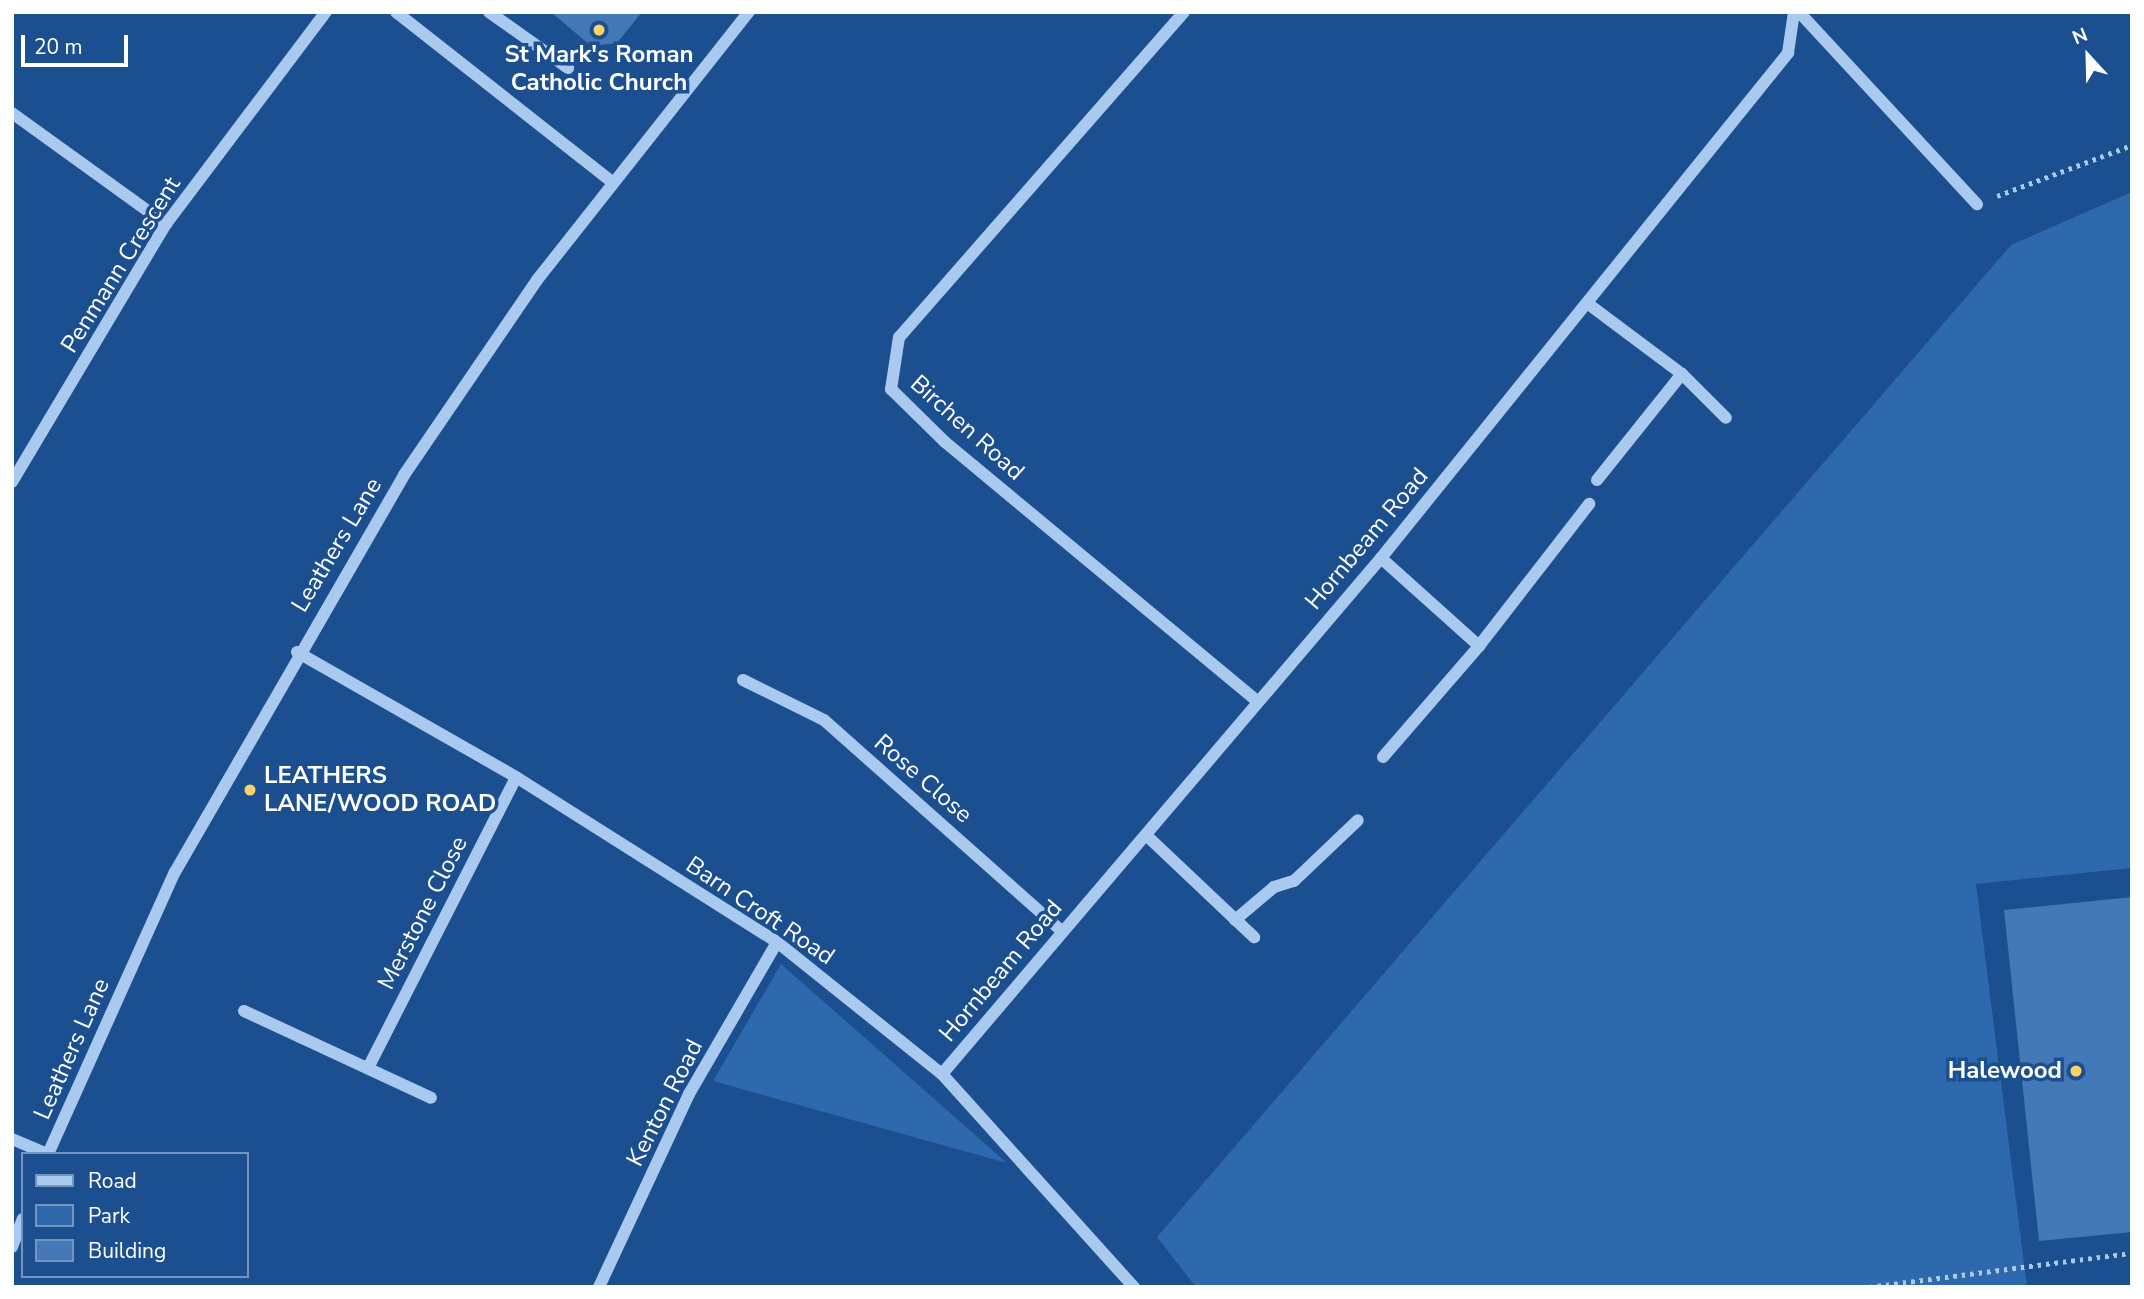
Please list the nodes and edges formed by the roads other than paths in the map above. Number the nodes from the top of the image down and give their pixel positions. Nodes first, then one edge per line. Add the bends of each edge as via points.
1 (326, 12) edge
2 (396, 12) edge
3 (749, 12) edge
4 (1184, 12) edge
5 (1796, 12) edge
6 (495, 15) edge
7 (568, 68) dead end
8 (12, 113) edge
9 (611, 181) junction
10 (1977, 204) road end
11 (166, 224) junction
12 (1587, 303) junction
13 (1682, 374) junction
14 (1726, 418) dead end
15 (1597, 480) dead end
16 (12, 482) edge
17 (1589, 504) dead end
18 (1381, 558) junction
19 (1479, 646) junction
20 (297, 652) junction
21 (743, 680) dead end
22 (1257, 701) junction
23 (1383, 757) dead end
24 (516, 777) junction
25 (1358, 820) dead end
26 (1146, 835) junction
27 (1236, 920) junction
28 (1062, 930) junction
29 (1254, 937) dead end
30 (777, 942) junction
31 (244, 1011) dead end
32 (368, 1068) junction
33 (942, 1074) junction
34 (431, 1098) dead end
35 (12, 1139) edge
36 (43, 1152) edge
37 (49, 1152) edge
38 (21, 1224) edge
39 (12, 1247) edge
40 (599, 1287) edge
41 (1134, 1287) edge

1 - 11 street, Penmann Crescent
2 - 9 street
3 - 9 street, Leathers Lane
4 - 22 street, Birchen Road via 899,337 891,389 945,442
5 - 10 street
5 - 12 street, Hornbeam Road via 1788,53
6 - 7 street
8 - 11 street
9 - 20 street, Leathers Lane via 472,370
11 - 16 street, Penmann Crescent
12 - 13 street
12 - 18 street, Hornbeam Road
13 - 14 street
13 - 15 street
17 - 19 street
18 - 19 street
18 - 22 street, Hornbeam Road
19 - 23 street
20 - 24 street, Barn Croft Road
20 - 37 street, Leathers Lane via 175,872
21 - 28 street, Rose Close via 824,720
22 - 26 street, Hornbeam Road
24 - 30 street, Barn Croft Road
24 - 32 street, Merstone Close
25 - 27 street via 1294,881 1274,887
26 - 27 street
26 - 28 street, Hornbeam Road
27 - 29 street
28 - 33 street, Hornbeam Road
30 - 33 street, Barn Croft Road
30 - 40 street, Kenton Road via 689,1094
31 - 32 street
32 - 34 street
33 - 41 street, Barn Croft Road
35 - 36 street
38 - 39 street

